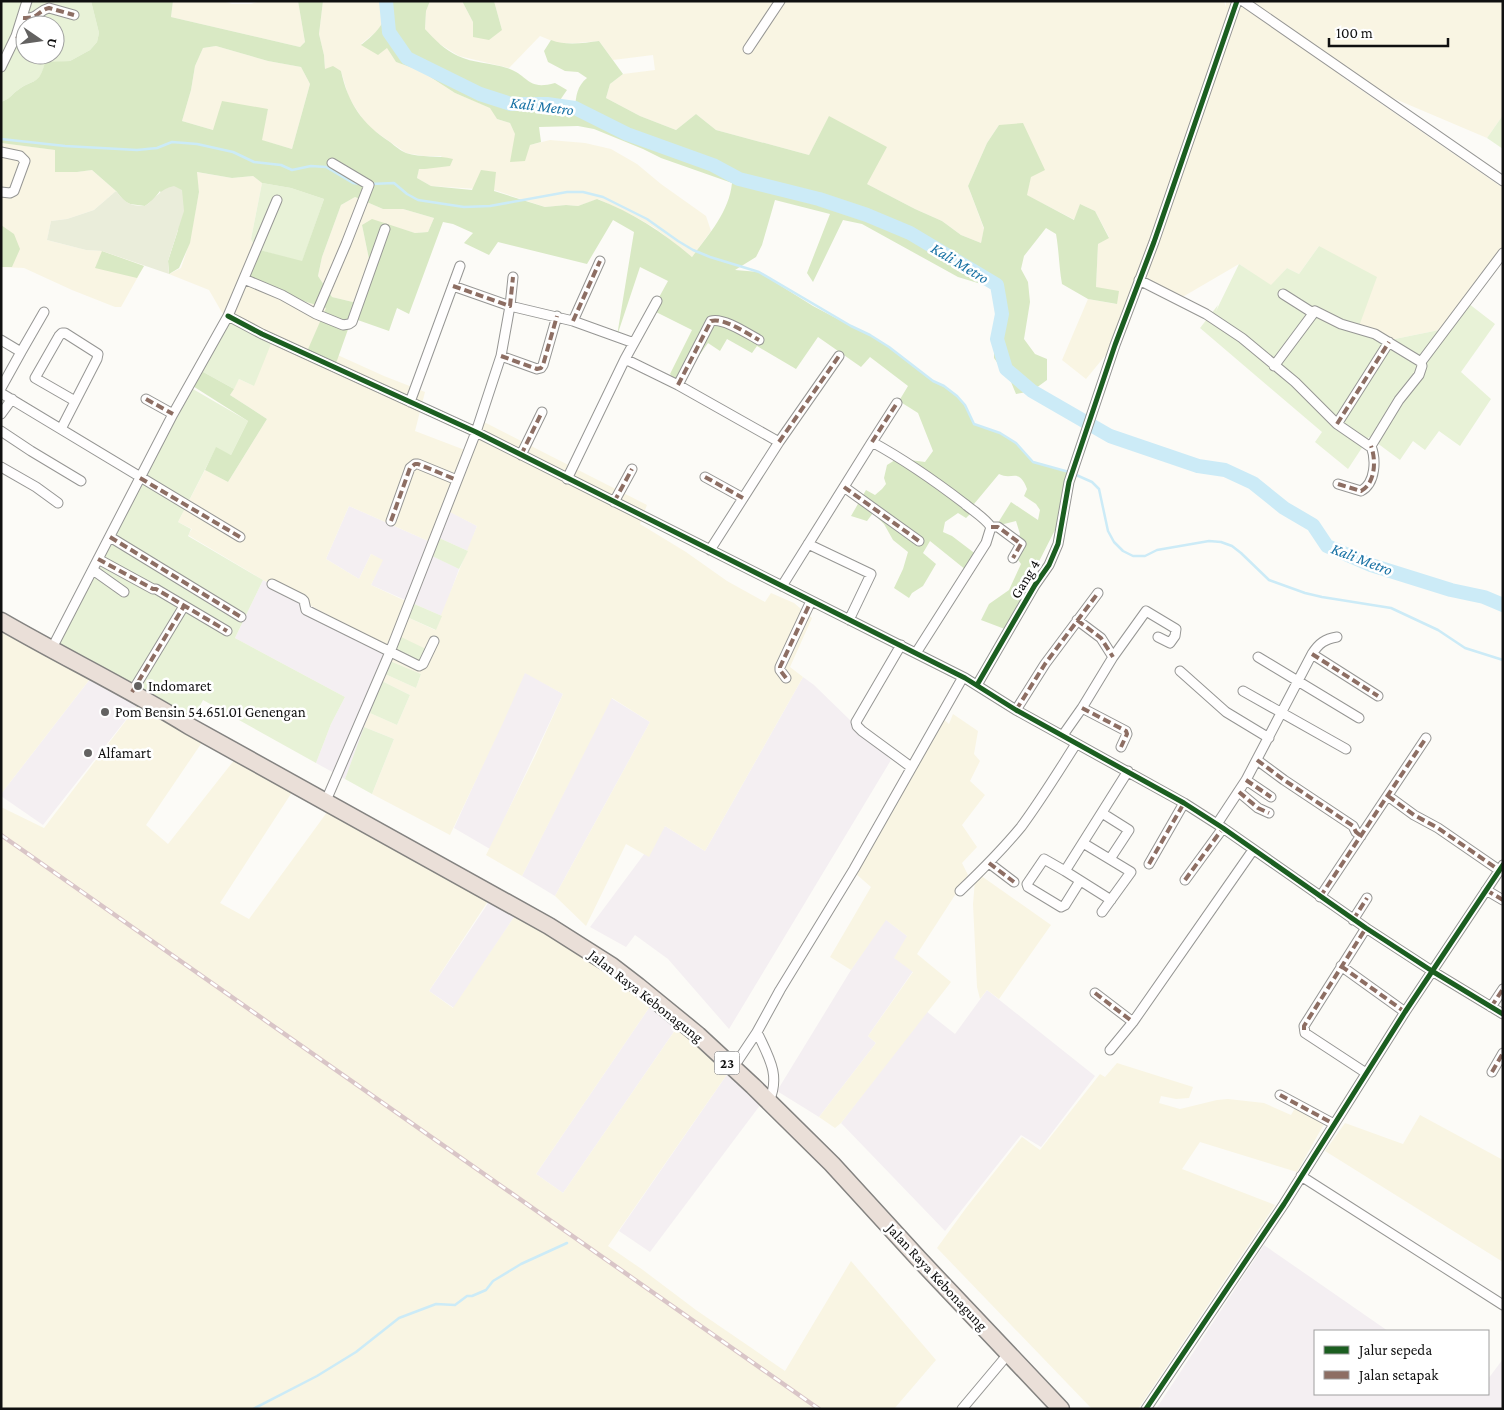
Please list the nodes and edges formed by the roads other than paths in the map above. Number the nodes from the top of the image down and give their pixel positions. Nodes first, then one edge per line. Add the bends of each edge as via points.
1 (27, 1) edge
2 (780, 1) edge
3 (1237, 1) edge
4 (1243, 1) edge
5 (24, 15) edge
6 (37, 15) edge
7 (74, 15) dead end
8 (15, 38) edge
9 (748, 49) dead end
10 (1, 67) edge
11 (1, 152) edge
12 (332, 163) dead end
13 (1503, 181) edge
14 (1, 192) edge
15 (277, 200) dead end
16 (385, 229) dead end
17 (1503, 253) edge
18 (600, 261) dead end
19 (460, 266) dead end
20 (513, 277) dead end
21 (244, 279) junction
22 (1139, 280) junction
23 (453, 286) junction
24 (1283, 294) dead end
25 (657, 301) dead end
26 (510, 306) junction
27 (44, 312) dead end
28 (1313, 313) junction
29 (316, 314) junction
30 (228, 316) junction
31 (557, 316) junction
32 (573, 321) junction
33 (1, 340) edge
34 (759, 340) dead end
35 (1389, 342) junction
36 (634, 343) junction
37 (21, 352) junction
38 (501, 356) junction
39 (839, 356) dead end
40 (625, 359) junction
41 (1421, 362) junction
42 (1274, 366) junction
43 (678, 385) junction
44 (1, 388) edge
45 (1, 393) edge
46 (12, 399) junction
47 (146, 399) dead end
48 (76, 401) junction
49 (410, 402) junction
50 (896, 404) dead end
51 (542, 412) dead end
52 (1, 414) edge
53 (173, 414) junction
54 (1337, 424) junction
55 (61, 429) junction
56 (1, 431) edge
57 (476, 432) junction
58 (779, 442) junction
59 (872, 442) junction
60 (1372, 446) junction
61 (521, 455) junction
62 (1, 467) edge
63 (632, 469) dead end
64 (705, 477) dead end
65 (140, 478) junction
66 (567, 479) junction
67 (457, 480) junction
68 (81, 481) dead end
69 (1338, 484) dead end
70 (844, 487) junction
71 (743, 498) junction
72 (614, 502) junction
73 (58, 503) dead end
74 (391, 521) dead end
75 (991, 527) junction
76 (110, 537) junction
77 (240, 537) dead end
78 (919, 541) dead end
79 (808, 544) junction
80 (710, 550) junction
81 (1013, 558) dead end
82 (98, 559) junction
83 (93, 570) junction
84 (272, 584) dead end
85 (782, 586) junction
86 (124, 592) dead end
87 (1098, 592) dead end
88 (811, 601) junction
89 (184, 606) junction
90 (241, 617) dead end
91 (849, 620) junction
92 (1077, 620) junction
93 (1, 621) edge
94 (227, 630) dead end
95 (1158, 637) dead end
96 (1337, 637) dead end
97 (434, 641) dead end
98 (901, 645) junction
99 (51, 650) junction
100 (390, 652) junction
101 (916, 653) junction
102 (1312, 654) junction
103 (1113, 657) junction
104 (1258, 657) dead end
105 (1180, 671) dead end
106 (786, 678) dead end
107 (964, 678) junction
108 (1297, 682) junction
109 (975, 684) junction
110 (1243, 691) dead end
111 (132, 692) junction
112 (1378, 696) dead end
113 (1082, 708) junction
114 (1016, 710) junction
115 (1282, 713) junction
116 (1359, 718) dead end
117 (1063, 735) junction
118 (1269, 738) junction
119 (1426, 738) dead end
120 (1076, 744) junction
121 (1121, 747) dead end
122 (1346, 748) dead end
123 (1257, 760) junction
124 (911, 767) junction
125 (1128, 771) junction
126 (1246, 780) junction
127 (1239, 792) junction
128 (1388, 796) junction
129 (1271, 797) dead end
130 (325, 803) junction
131 (1184, 803) junction
132 (1102, 813) junction
133 (1269, 813) dead end
134 (1220, 826) junction
135 (1362, 836) junction
136 (1083, 843) junction
137 (1253, 850) junction
138 (1110, 859) junction
139 (989, 863) junction
140 (1149, 864) dead end
141 (1501, 867) edge
142 (1065, 871) junction
143 (1185, 880) dead end
144 (1080, 881) junction
145 (1014, 882) dead end
146 (1486, 890) junction
147 (960, 891) dead end
148 (1320, 897) junction
149 (1367, 898) dead end
150 (1111, 900) junction
151 (1503, 900) edge
152 (1102, 912) dead end
153 (1353, 920) junction
154 (1366, 928) junction
155 (1341, 966) junction
156 (1432, 971) junction
157 (1503, 989) edge
158 (1095, 993) dead end
159 (1491, 1007) junction
160 (1405, 1012) junction
161 (1503, 1014) edge
162 (1133, 1022) junction
163 (757, 1032) junction
164 (1110, 1050) dead end
165 (1503, 1054) edge
166 (733, 1068) junction
167 (1492, 1072) dead end
168 (1366, 1074) junction
169 (1280, 1095) dead end
170 (769, 1101) junction
171 (1334, 1124) junction
172 (1302, 1176) junction
173 (1503, 1306) edge
174 (1009, 1353) junction
175 (962, 1409) edge
176 (1061, 1409) edge
177 (1146, 1409) edge

1 - 5 street
2 - 9 street
3 - 22 street, Gang 4
4 - 13 street
6 - 7 street via 46,8
8 - 10 street
11 - 14 street via 20,156 25,162 14,191
12 - 29 street via 369,185
15 - 21 street
16 - 29 street via 352,322 343,324
17 - 41 street
18 - 32 street
19 - 23 street
20 - 26 street
21 - 29 street
21 - 30 street
22 - 42 street via 1206,314 1242,338
22 - 109 street, Gang 4 via 1069,482 1058,544 1049,565
23 - 26 street
23 - 49 street
24 - 28 street
25 - 36 street
26 - 31 street
26 - 38 street
27 - 37 street
28 - 35 street via 1318,312
28 - 42 street
30 - 49 street
30 - 53 street
31 - 32 street
31 - 38 street via 541,368
32 - 36 street
33 - 37 street
34 - 43 street via 722,321 711,321
35 - 41 street
35 - 54 street
36 - 40 street
37 - 44 street
38 - 57 street
39 - 58 street
40 - 43 street
40 - 66 street
41 - 60 street via 1422,370 1399,400
42 - 54 street
43 - 58 street
45 - 46 street
46 - 52 street
46 - 55 street
47 - 53 street
48 - 48 street via 98,356 62,333 35,378
48 - 55 street
49 - 57 street
50 - 59 street
51 - 61 street
53 - 65 street
54 - 60 street
55 - 65 street
56 - 68 street
57 - 61 street
57 - 67 street
58 - 71 street
59 - 70 street
59 - 75 street via 919,470
60 - 69 street via 1375,464 1366,488 1361,491
61 - 66 street
62 - 73 street
63 - 72 street
64 - 71 street
65 - 76 street
65 - 77 street
66 - 72 street
67 - 74 street via 414,464
67 - 100 street
70 - 78 street
70 - 79 street
71 - 80 street
72 - 80 street
75 - 81 street via 998,527 1021,544
75 - 101 street via 986,543
76 - 82 street
76 - 90 street
79 - 85 street
79 - 91 street via 871,574
80 - 85 street
82 - 83 street
82 - 89 street
83 - 86 street
83 - 99 street
84 - 100 street via 302,599 306,610
85 - 88 street
87 - 92 street
88 - 91 street
88 - 106 street via 780,667
89 - 94 street
89 - 111 street
91 - 98 street
92 - 103 street via 1101,638
92 - 114 street
93 - 99 highway, 23
95 - 103 street via 1170,643 1176,630 1146,610
96 - 102 street via 1321,642
97 - 100 street via 421,666
98 - 101 street
98 - 124 street via 856,722 862,732
99 - 111 highway, 23
100 - 130 street
101 - 107 street
102 - 108 street
102 - 112 street
103 - 113 street
104 - 108 street
105 - 118 street via 1226,712
107 - 109 street
107 - 124 street
108 - 115 street
108 - 116 street
109 - 114 street
110 - 115 street
111 - 130 highway, 23
113 - 117 street
113 - 121 street via 1126,731
114 - 117 street
115 - 118 street
115 - 122 street
117 - 120 street
118 - 123 street
119 - 128 street
120 - 125 street
120 - 139 street via 1032,812
123 - 126 street
123 - 135 street via 1353,826
124 - 163 street
125 - 131 street
125 - 132 street
126 - 127 street
126 - 129 street
127 - 133 street
127 - 134 street
128 - 135 street
128 - 141 street
130 - 166 highway, Jalan Raya Kebonagung / 23 via 400,842 581,946 638,986
131 - 134 street
131 - 140 street
132 - 136 street
132 - 138 street via 1129,830
134 - 137 street
134 - 143 street
135 - 148 street
136 - 138 street
136 - 142 street
137 - 148 street
137 - 162 street
138 - 150 street via 1131,872
139 - 145 street
139 - 147 street
141 - 146 street
142 - 144 street
142 - 144 street via 1044,859 1027,886 1058,907 1063,907
144 - 150 street
146 - 151 street
146 - 156 street
148 - 153 street
149 - 153 street
150 - 152 street
153 - 154 street
154 - 155 street
154 - 156 street
155 - 160 street
155 - 168 street via 1304,1030
156 - 159 street
156 - 160 street
157 - 159 street
158 - 162 street
159 - 161 street
160 - 168 street
162 - 164 street
163 - 166 street
163 - 170 street via 774,1077
165 - 167 street
166 - 170 highway, Jalan Raya Kebonagung / 23
168 - 171 street
169 - 171 street
170 - 174 highway, Jalan Raya Kebonagung / 23 via 844,1175
171 - 172 street
172 - 173 street
172 - 177 street
174 - 175 street
174 - 176 highway, Jalan Raya Kebonagung / 23

